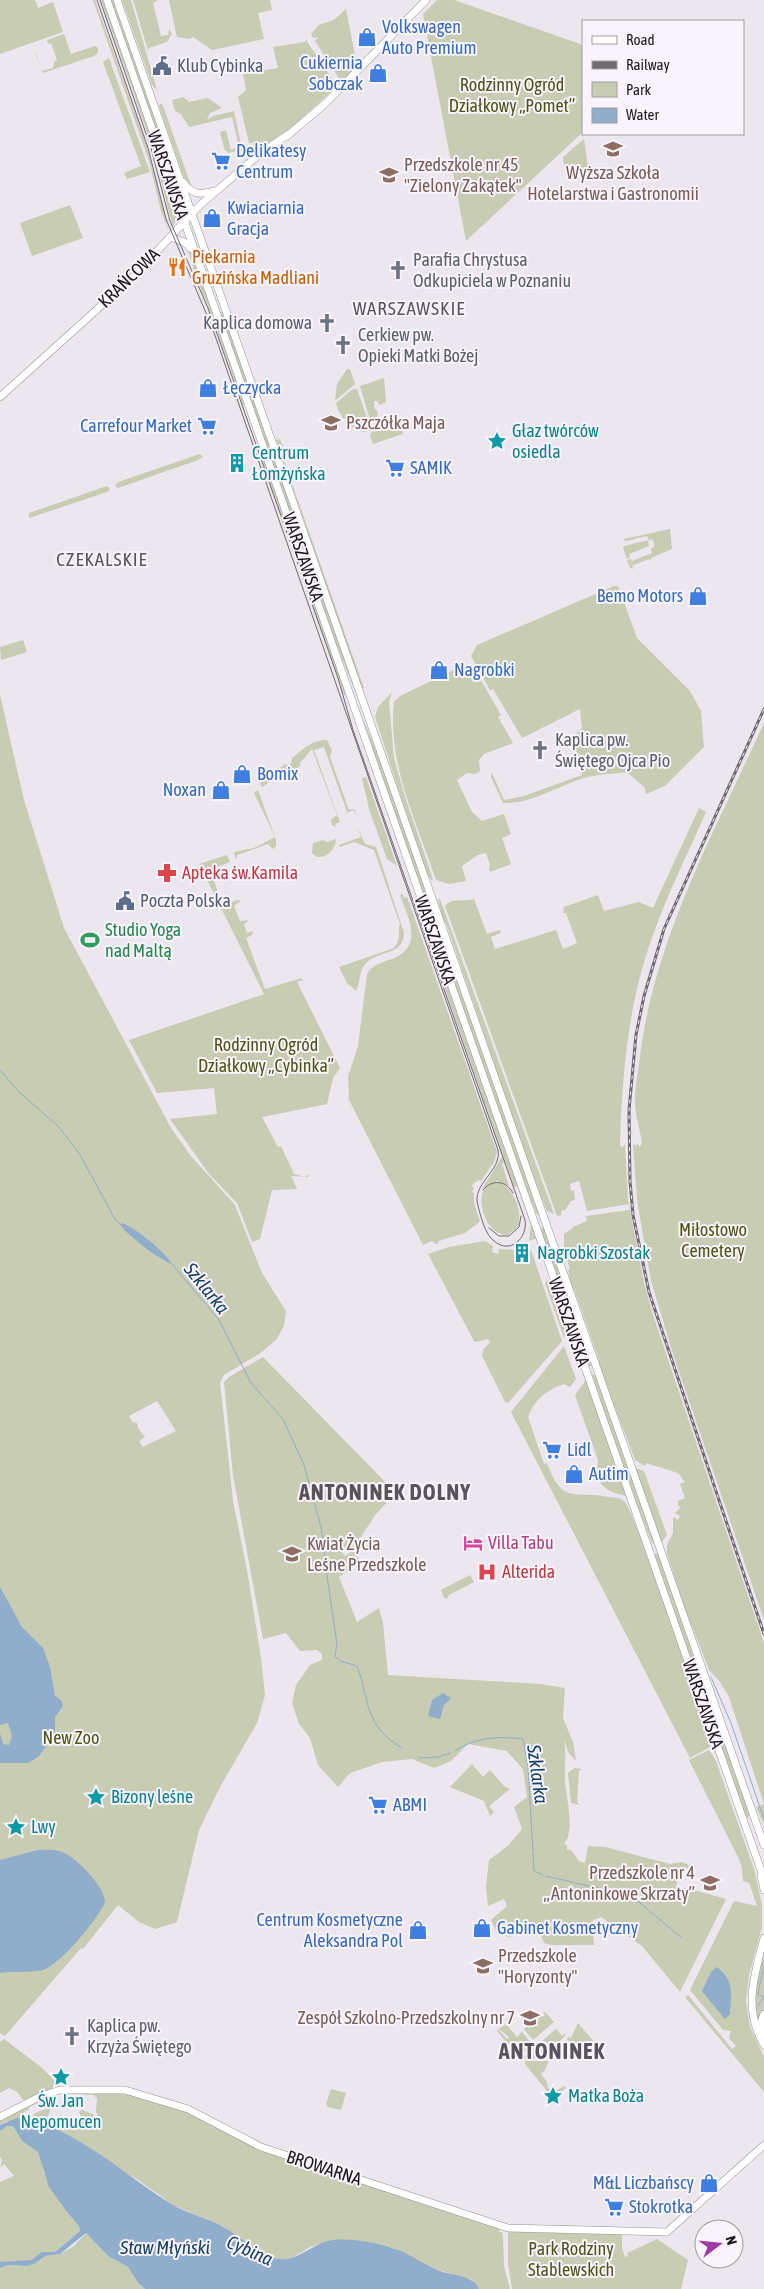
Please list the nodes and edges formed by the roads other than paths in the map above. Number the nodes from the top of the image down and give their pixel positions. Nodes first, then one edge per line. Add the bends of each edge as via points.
1 (107, 0) edge
2 (117, 0) edge
3 (426, 0) edge
4 (178, 175) junction
5 (219, 189) junction
6 (175, 195) junction
7 (185, 200) junction
8 (192, 214) junction
9 (184, 221) junction
10 (179, 227) junction
11 (198, 233) junction
12 (170, 237) junction
13 (197, 258) junction
14 (0, 397) edge
15 (586, 1372) junction
16 (599, 1374) junction
17 (660, 1548) junction
18 (649, 1552) junction
19 (748, 1799) junction
20 (764, 1831) edge
21 (764, 1845) edge
22 (760, 1868) junction
23 (764, 1879) edge
24 (764, 1890) edge
25 (764, 1938) edge
26 (764, 2014) edge
27 (764, 2045) edge
28 (0, 2117) edge
29 (764, 2145) edge

1 - 6 main road, WARSZAWSKA
2 - 4 main road, WARSZAWSKA
3 - 5 main road, KRAŃCOWA via 326,103
4 - 5 main road via 194,193
4 - 7 main road, WARSZAWSKA
5 - 8 main road, KRAŃCOWA
6 - 7 main road
6 - 9 main road, WARSZAWSKA
6 - 10 main road
7 - 8 main road, WARSZAWSKA
8 - 9 main road, KRAŃCOWA
8 - 11 main road, WARSZAWSKA
9 - 10 main road, KRAŃCOWA
9 - 11 main road
9 - 13 main road, WARSZAWSKA
10 - 12 main road, KRAŃCOWA
11 - 16 main road, WARSZAWSKA
12 - 13 main road via 186,242
12 - 14 main road, KRAŃCOWA via 132,278
13 - 15 main road, WARSZAWSKA
15 - 16 main road via 594,1370
15 - 18 main road, WARSZAWSKA
16 - 17 main road, WARSZAWSKA
17 - 18 main road
17 - 19 main road, WARSZAWSKA
18 - 22 main road, WARSZAWSKA
19 - 20 main road
19 - 21 main road, WARSZAWSKA
22 - 23 main road, WARSZAWSKA
22 - 24 main road
25 - 27 main road via 751,1997 755,2026
26 - 27 main road via 761,2027
28 - 29 main road, BROWARNA via 60,2090 131,2091 188,2109 261,2146 508,2228 660,2233 671,2229

